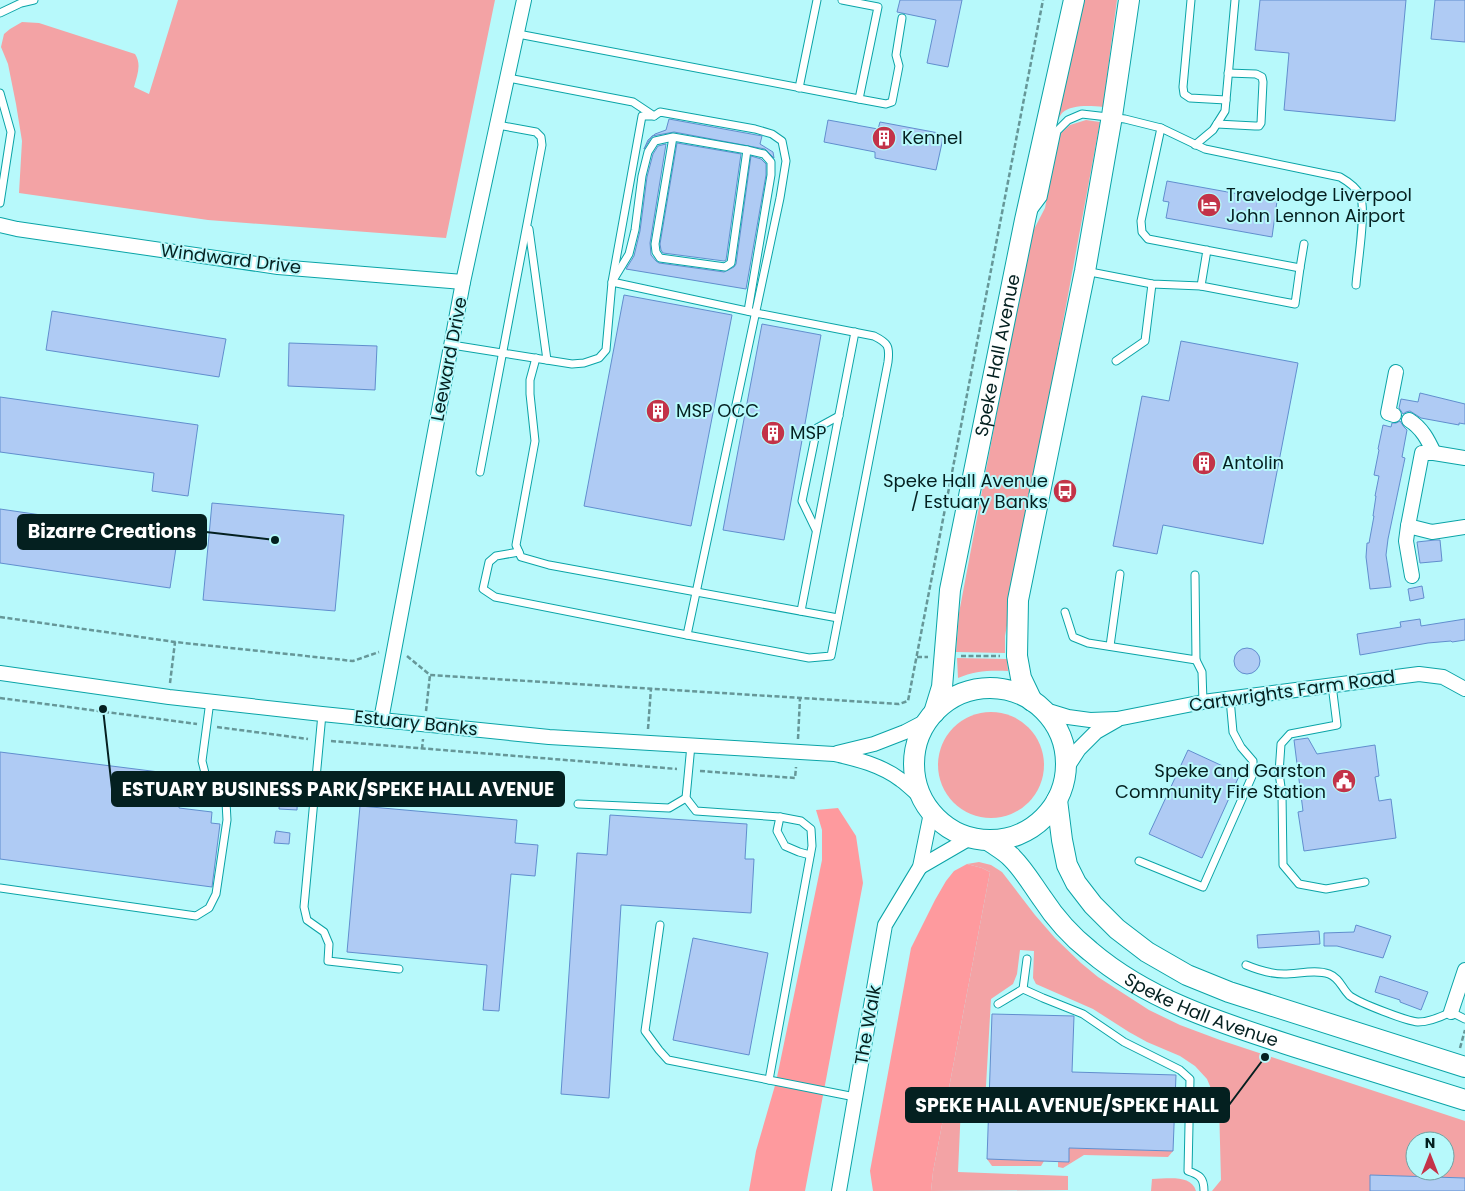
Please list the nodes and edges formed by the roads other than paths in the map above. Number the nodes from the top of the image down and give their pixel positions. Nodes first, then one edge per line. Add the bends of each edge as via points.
1 (34, 0) edge
2 (524, 0) edge
3 (817, 0) edge
4 (842, 0) edge
5 (1074, 0) edge
6 (1129, 0) edge
7 (1191, 0) edge
8 (1235, 0) edge
9 (0, 13) edge
10 (902, 18) dead end
11 (518, 34) junction
12 (1228, 73) junction
13 (508, 78) junction
14 (799, 88) junction
15 (0, 93) edge
16 (859, 99) junction
17 (1226, 100) junction
18 (654, 116) junction
19 (1112, 116) junction
20 (1217, 124) junction
21 (498, 125) junction
22 (1161, 128) junction
23 (672, 137) junction
24 (1195, 145) junction
25 (747, 150) junction
26 (0, 203) edge
27 (1025, 220) junction
28 (528, 221) junction
29 (0, 225) edge
30 (1304, 244) dead end
31 (1207, 250) junction
32 (1300, 268) junction
33 (1085, 271) junction
34 (463, 282) junction
35 (612, 282) junction
36 (1152, 284) junction
37 (1356, 285) dead end
38 (1201, 286) junction
39 (748, 311) junction
40 (756, 313) junction
41 (855, 332) junction
42 (452, 345) junction
43 (503, 353) junction
44 (536, 358) junction
45 (547, 360) junction
46 (1116, 361) dead end
47 (1396, 372) dead end
48 (1394, 415) dead end
49 (839, 416) junction
50 (1409, 420) dead end
51 (1434, 453) junction
52 (1465, 458) edge
53 (480, 472) dead end
54 (1408, 526) junction
55 (1465, 527) edge
56 (816, 531) junction
57 (519, 552) junction
58 (1120, 574) dead end
59 (1195, 575) dead end
60 (1412, 576) dead end
61 (697, 591) junction
62 (801, 611) junction
63 (1065, 612) dead end
64 (838, 618) junction
65 (688, 635) junction
66 (1110, 646) junction
67 (1196, 660) junction
68 (0, 673) edge
69 (1332, 685) junction
70 (1465, 689) edge
71 (1230, 699) junction
72 (210, 702) junction
73 (1203, 702) junction
74 (1037, 705) junction
75 (322, 714) junction
76 (931, 717) junction
77 (1117, 719) junction
78 (381, 720) junction
79 (691, 745) junction
80 (834, 754) junction
81 (1066, 769) junction
82 (686, 798) junction
83 (1057, 800) junction
84 (578, 804) dead end
85 (927, 805) junction
86 (780, 817) junction
87 (979, 839) junction
88 (810, 855) junction
89 (1139, 861) dead end
90 (920, 867) junction
91 (1365, 882) dead end
92 (0, 888) edge
93 (660, 925) dead end
94 (1027, 959) dead end
95 (1246, 965) dead end
96 (399, 969) dead end
97 (1465, 970) edge
98 (1023, 989) junction
99 (998, 1004) dead end
100 (1451, 1012) junction
101 (1465, 1019) edge
102 (1465, 1067) edge
103 (769, 1080) junction
104 (855, 1097) junction
105 (1465, 1100) edge
106 (839, 1191) edge
107 (1204, 1191) edge

1 - 9 lane
2 - 11 street, Leeward Drive
3 - 14 lane
4 - 16 lane via 878,7
5 - 27 street, Speke Hall Avenue
6 - 19 street
7 - 17 lane via 1182,87 1184,94 1190,98
8 - 12 lane
10 - 16 lane via 896,55 899,66 892,102 886,104
11 - 13 street, Leeward Drive
11 - 14 lane
12 - 17 lane
12 - 20 lane via 1262,77 1261,123 1259,126
13 - 18 lane via 634,102
13 - 21 street, Leeward Drive
14 - 16 lane
15 - 26 lane via 10,132
17 - 20 lane via 1225,111
18 - 35 lane via 642,116
18 - 40 lane via 660,112 705,119 772,134 782,141 786,161
19 - 22 lane
19 - 27 lane via 1082,114 1068,120 1057,131 1043,198
19 - 33 street
20 - 24 lane
21 - 28 lane via 536,132 541,137
21 - 34 street, Leeward Drive
22 - 24 lane
22 - 31 lane via 1141,221 1142,232 1148,239
23 - 25 lane
23 - 25 lane via 655,244 660,258 726,267 731,263
23 - 35 lane via 655,140 648,152 629,254
24 - 37 lane via 1340,177 1350,182 1360,195 1363,209
25 - 39 lane via 764,154 771,162
27 - 76 street, Speke Hall Avenue via 950,590 942,687
28 - 43 lane
28 - 45 lane
29 - 34 street, Windward Drive via 278,267
30 - 32 lane
31 - 32 lane
31 - 38 lane
32 - 38 lane via 1295,304
33 - 36 lane
33 - 74 street via 1018,600 1017,656 1021,678
34 - 42 street, Leeward Drive
35 - 39 lane
35 - 45 lane via 606,350 599,358 584,363
36 - 38 lane
36 - 46 lane via 1144,341
39 - 40 lane
40 - 41 lane
40 - 61 lane
41 - 49 lane
41 - 64 lane via 874,336 885,342 890,350
42 - 43 lane
42 - 78 street, Leeward Drive
43 - 44 lane
43 - 53 lane
44 - 45 lane
44 - 57 lane via 530,380 535,441 516,545
47 - 48 street via 1388,412
49 - 56 lane
49 - 56 lane via 817,428 802,501
50 - 51 street via 1427,438
51 - 52 street
51 - 54 street via 1422,453
54 - 55 street via 1432,532
54 - 60 street via 1406,541
56 - 62 lane
57 - 61 lane via 521,557 549,565
57 - 65 lane via 496,556 489,562 483,589 495,597
58 - 66 lane
59 - 67 lane
61 - 62 lane
61 - 65 lane
62 - 64 lane
63 - 66 lane via 1073,638
64 - 65 lane via 831,656 810,658
66 - 67 lane
67 - 73 lane via 1202,672
68 - 72 street, Estuary Banks
69 - 70 street, Cartwrights Farm Road via 1419,674 1443,676
69 - 71 street, Cartwrights Farm Road
69 - 91 lane via 1337,725 1290,734 1281,744 1283,865 1299,884 1326,889
71 - 73 street, Cartwrights Farm Road
71 - 89 lane via 1233,732 1252,761 1253,774 1203,887
72 - 75 street, Estuary Banks
72 - 92 lane via 202,761 207,781 226,802 227,820 216,894 209,908 196,916
73 - 77 street, Cartwrights Farm Road
74 - 76 street via 1021,695 998,689 975,690 952,698
74 - 77 street, Cartwrights Farm Road via 1068,717
74 - 81 street via 1056,726 1064,747
75 - 78 street, Estuary Banks
75 - 96 lane via 304,907 307,920 324,932 329,944 328,961
76 - 80 street, Estuary Banks via 874,744
76 - 85 street via 918,739 914,760 916,781
77 - 81 street, Cartwrights Farm Road via 1096,732
78 - 79 street, Estuary Banks via 548,737
79 - 80 street, Estuary Banks
79 - 82 lane
80 - 85 street, Estuary Banks via 882,769 900,779
81 - 83 street
82 - 84 lane via 669,808
82 - 86 lane via 696,811
83 - 87 street via 1044,818 1026,831 1006,838
83 - 102 street, Speke Hall Avenue via 1067,864 1076,883 1117,929 1147,952 1187,975 1229,992
85 - 87 street via 949,828
85 - 90 street, The Walk
86 - 88 lane via 777,831 785,846
86 - 88 lane via 801,821 811,829
87 - 90 street, The Walk
87 - 105 street, Speke Hall Avenue via 1011,857 1061,924 1090,951 1154,994 1238,1028
88 - 103 lane
90 - 104 street, The Walk via 885,925
93 - 103 lane via 645,1031 668,1060
94 - 98 lane
95 - 100 lane via 1282,974 1329,974 1340,981 1346,993 1353,998 1417,1022 1433,1020
97 - 100 street
98 - 99 lane
98 - 107 lane via 1083,1014 1124,1042 1180,1070 1190,1079 1188,1171 1198,1174 1204,1182
100 - 101 lane
103 - 104 lane
104 - 106 street, The Walk

